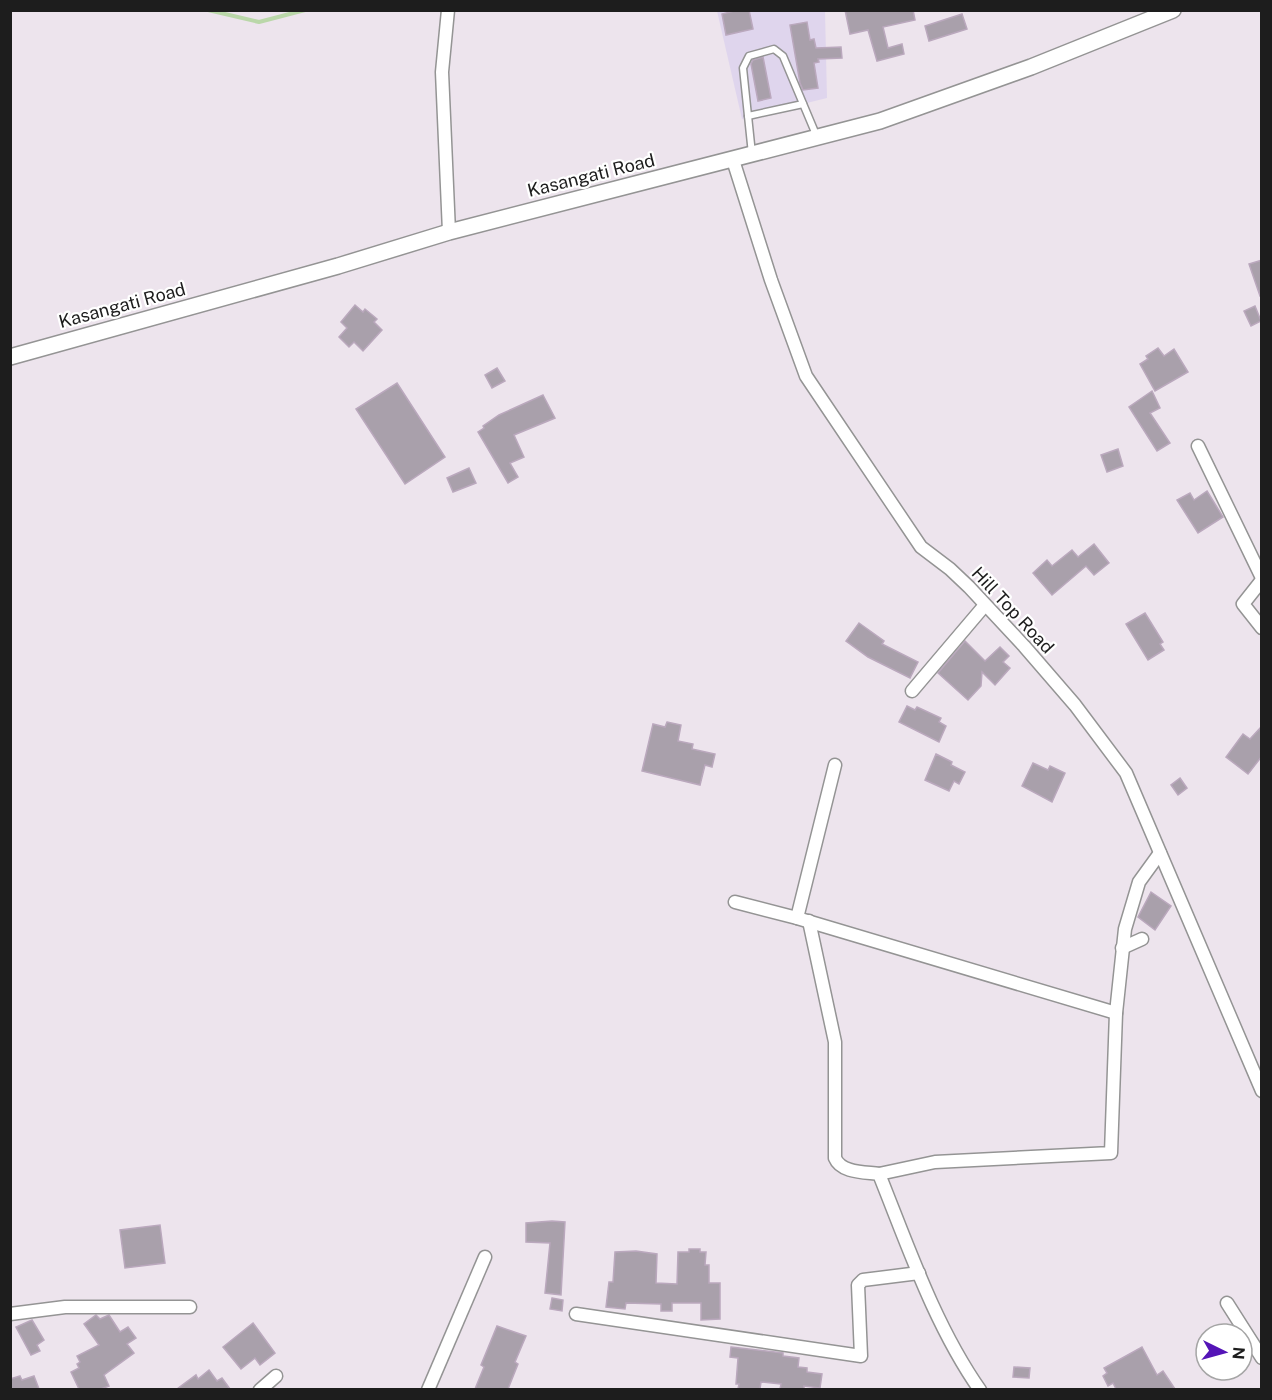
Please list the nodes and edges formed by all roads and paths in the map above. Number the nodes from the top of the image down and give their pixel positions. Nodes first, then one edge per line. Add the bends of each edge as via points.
1 (448, 10) edge
2 (1173, 10) edge
3 (804, 104) junction
4 (748, 116) junction
5 (818, 138) junction
6 (752, 155) junction
7 (733, 160) junction
8 (449, 232) junction
9 (10, 357) edge
10 (1198, 446) dead end
11 (1262, 579) edge
12 (986, 605) junction
13 (1262, 628) edge
14 (912, 691) dead end
15 (835, 765) dead end
16 (1160, 853) junction
17 (735, 902) dead end
18 (803, 919) junction
19 (1142, 939) dead end
20 (1122, 948) junction
21 (1116, 1013) junction
22 (1262, 1091) edge
23 (879, 1174) junction
24 (485, 1257) dead end
25 (919, 1273) junction
26 (1227, 1303) dead end
27 (190, 1307) dead end
28 (10, 1314) edge
29 (576, 1314) dead end
30 (1261, 1357) edge
31 (276, 1376) dead end
32 (261, 1389) edge
33 (428, 1389) edge
34 (980, 1389) edge

1 - 8 street via 442,72
2 - 5 street, Kasangati Road via 1020,71 880,121
3 - 4 lane
3 - 4 lane via 783,56 774,49 749,56 745,61
3 - 5 lane
4 - 6 lane
5 - 6 street, Kasangati Road
6 - 7 street, Kasangati Road
7 - 8 street, Kasangati Road
7 - 12 street, Hill Top Road via 806,376 921,547
8 - 9 street, Kasangati Road
10 - 11 street
11 - 13 street via 1243,604
12 - 14 street
12 - 16 street, Hill Top Road via 1075,705 1126,773
15 - 18 street
16 - 20 street via 1140,882
16 - 22 street, Hill Top Road
17 - 18 street
18 - 21 street
18 - 23 street via 835,1042 835,1158 843,1168
19 - 20 street
20 - 21 street
21 - 23 street via 1111,1153 935,1162
23 - 25 street
24 - 33 street
25 - 29 street via 863,1280 858,1285 861,1356
25 - 34 street via 958,1356
26 - 30 street
27 - 28 street via 64,1306
31 - 32 street

